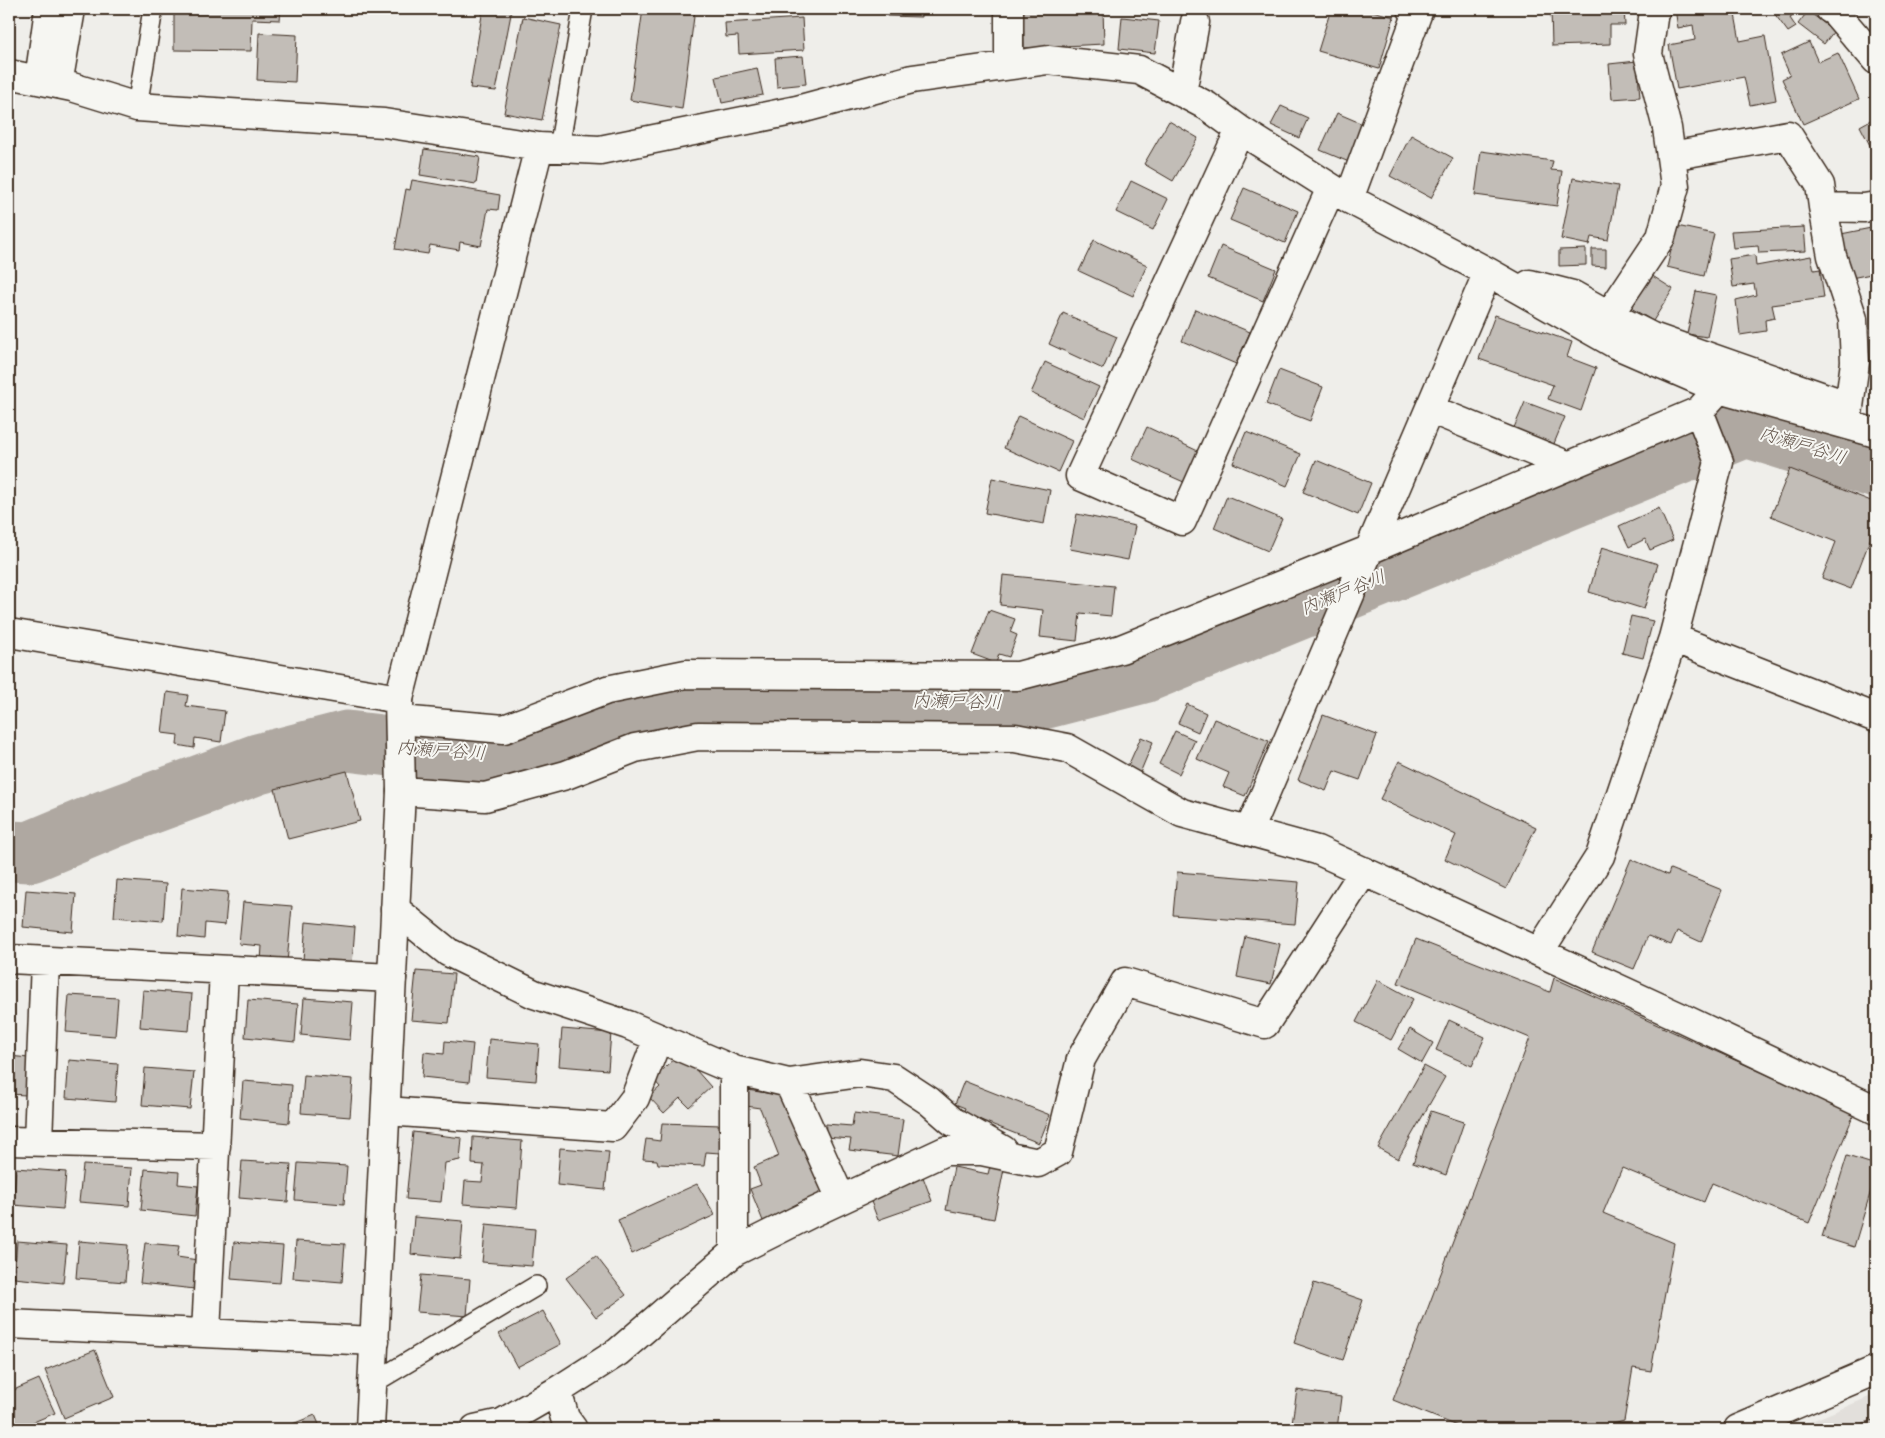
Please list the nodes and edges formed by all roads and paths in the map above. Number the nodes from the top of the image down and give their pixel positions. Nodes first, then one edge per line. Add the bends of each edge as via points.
1 (49, 9) edge
2 (71, 9) edge
3 (152, 9) edge
4 (583, 9) edge
5 (1009, 9) edge
6 (1412, 9) edge
7 (1656, 9) edge
8 (1830, 9) edge
9 (1195, 22) dead end
10 (1876, 60) edge
11 (1009, 65) junction
12 (9, 74) edge
13 (49, 82) junction
14 (1182, 93) junction
15 (137, 106) junction
16 (1240, 130) junction
17 (549, 148) junction
18 (1671, 156) junction
19 (1340, 194) junction
20 (1876, 206) edge
21 (1823, 208) junction
22 (1488, 272) junction
23 (1518, 290) junction
24 (1609, 315) junction
25 (1876, 364) edge
26 (1853, 377) junction
27 (1719, 388) junction
28 (1430, 409) junction
29 (1699, 411) junction
30 (1848, 415) junction
31 (1876, 433) edge
32 (1569, 466) junction
33 (1371, 549) junction
34 (9, 633) edge
35 (1673, 638) junction
36 (400, 709) junction
37 (1876, 718) edge
38 (401, 780) junction
39 (1249, 831) junction
40 (1364, 870) junction
41 (395, 909) junction
42 (1539, 952) junction
43 (9, 959) edge
44 (45, 961) junction
45 (224, 970) junction
46 (392, 978) junction
47 (658, 1038) junction
48 (734, 1070) junction
49 (789, 1083) junction
50 (1876, 1110) edge
51 (386, 1111) junction
52 (9, 1141) edge
53 (38, 1141) junction
54 (216, 1146) junction
55 (1018, 1159) junction
56 (841, 1199) junction
57 (734, 1252) junction
58 (536, 1286) dead end
59 (9, 1324) edge
60 (206, 1333) junction
61 (375, 1341) junction
62 (1876, 1370) edge
63 (373, 1383) junction
64 (557, 1392) junction
65 (370, 1429) edge
66 (475, 1429) edge
67 (573, 1429) edge
68 (1738, 1429) edge

1 - 13 street
2 - 13 street
3 - 15 lane
4 - 17 lane
5 - 11 street
6 - 19 street via 1418,12
7 - 18 street via 1648,54
8 - 10 street
9 - 14 street
11 - 14 street via 1048,60 1138,70
11 - 17 street via 912,79 797,110 600,150
12 - 13 street
13 - 15 street
14 - 16 street
15 - 17 street via 384,123
16 - 19 street
16 - 19 street via 1080,476 1182,521
17 - 36 street
18 - 21 street via 1788,135 1820,185
18 - 24 street via 1675,186 1661,237
19 - 22 street
20 - 21 street
21 - 26 street via 1832,256 1854,319
22 - 23 street
22 - 28 street
23 - 24 street via 1530,284 1573,295
23 - 27 street via 1617,346
24 - 30 street via 1652,337
25 - 26 street
26 - 30 street
27 - 29 street
27 - 30 street
28 - 32 street
28 - 33 street
29 - 32 street
29 - 35 street via 1719,462
30 - 31 street
32 - 33 street
33 - 36 street via 1121,649 1018,676 686,674 606,690 504,729
33 - 39 street
34 - 36 street
35 - 37 street
35 - 42 street via 1600,856
36 - 38 street
38 - 39 street via 485,797 566,775 635,748 698,736 1015,738 1067,748 1182,813
38 - 41 street
39 - 40 street via 1317,850
40 - 42 street
40 - 55 street via 1266,1024 1125,982 1081,1059 1058,1152 1038,1163
41 - 46 street
41 - 47 street via 448,952 534,994
42 - 50 street
43 - 44 street
44 - 45 street
44 - 53 street
45 - 46 street
45 - 54 street
46 - 51 street
47 - 48 street
47 - 51 street via 634,1098 614,1127
48 - 49 street
48 - 57 street
49 - 55 street via 860,1073 894,1078 929,1100 952,1121
49 - 56 street
51 - 61 street
52 - 53 street
53 - 54 street
54 - 60 street
55 - 56 street via 982,1151 945,1151
56 - 57 street
57 - 64 street via 618,1352
58 - 63 lane
59 - 60 street
60 - 61 street
61 - 63 street
62 - 68 street
63 - 65 street
64 - 66 street via 502,1423
64 - 67 street via 565,1418

